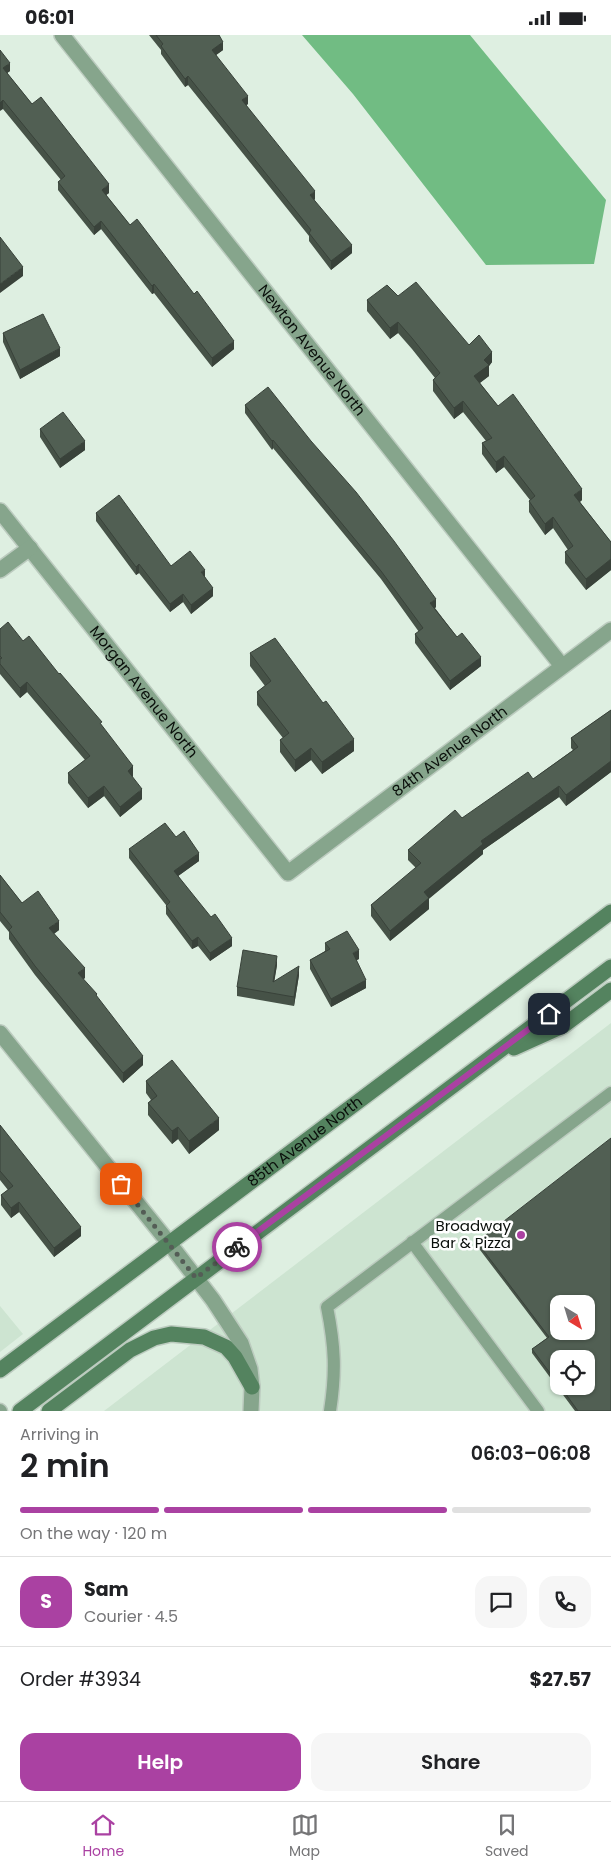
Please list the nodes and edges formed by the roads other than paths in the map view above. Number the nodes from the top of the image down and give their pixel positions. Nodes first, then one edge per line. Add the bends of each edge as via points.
1 (62, 35) edge
2 (0, 511) edge
3 (30, 548) junction
4 (0, 570) edge
5 (611, 630) edge
6 (562, 666) junction
7 (288, 873) joint
8 (611, 912) edge
9 (611, 967) edge
10 (611, 990) edge
11 (0, 1033) edge
12 (488, 1060) junction
13 (611, 1093) edge
14 (412, 1242) junction
15 (169, 1243) junction
16 (196, 1278) junction
17 (0, 1370) edge
18 (252, 1387) junction
19 (20, 1411) edge
20 (49, 1411) edge
21 (251, 1411) edge
22 (330, 1411) edge
23 (538, 1411) edge

1 - 6 street, Newton Avenue North
2 - 3 street, Morgan Avenue North
3 - 4 street
3 - 7 street, Morgan Avenue North
5 - 6 street, 84th Avenue North
6 - 7 street, 84th Avenue North
8 - 15 main road, 85th Avenue North
9 - 12 main road
10 - 12 main road via 563,1026
11 - 15 street
12 - 16 main road
13 - 14 lane
14 - 22 lane via 327,1307 335,1373
14 - 23 lane
15 - 16 street
15 - 17 main road, 85th Avenue North
16 - 18 street via 241,1343
16 - 19 main road
18 - 20 main road via 226,1347 204,1337 171,1334 154,1337 130,1350
18 - 21 street

